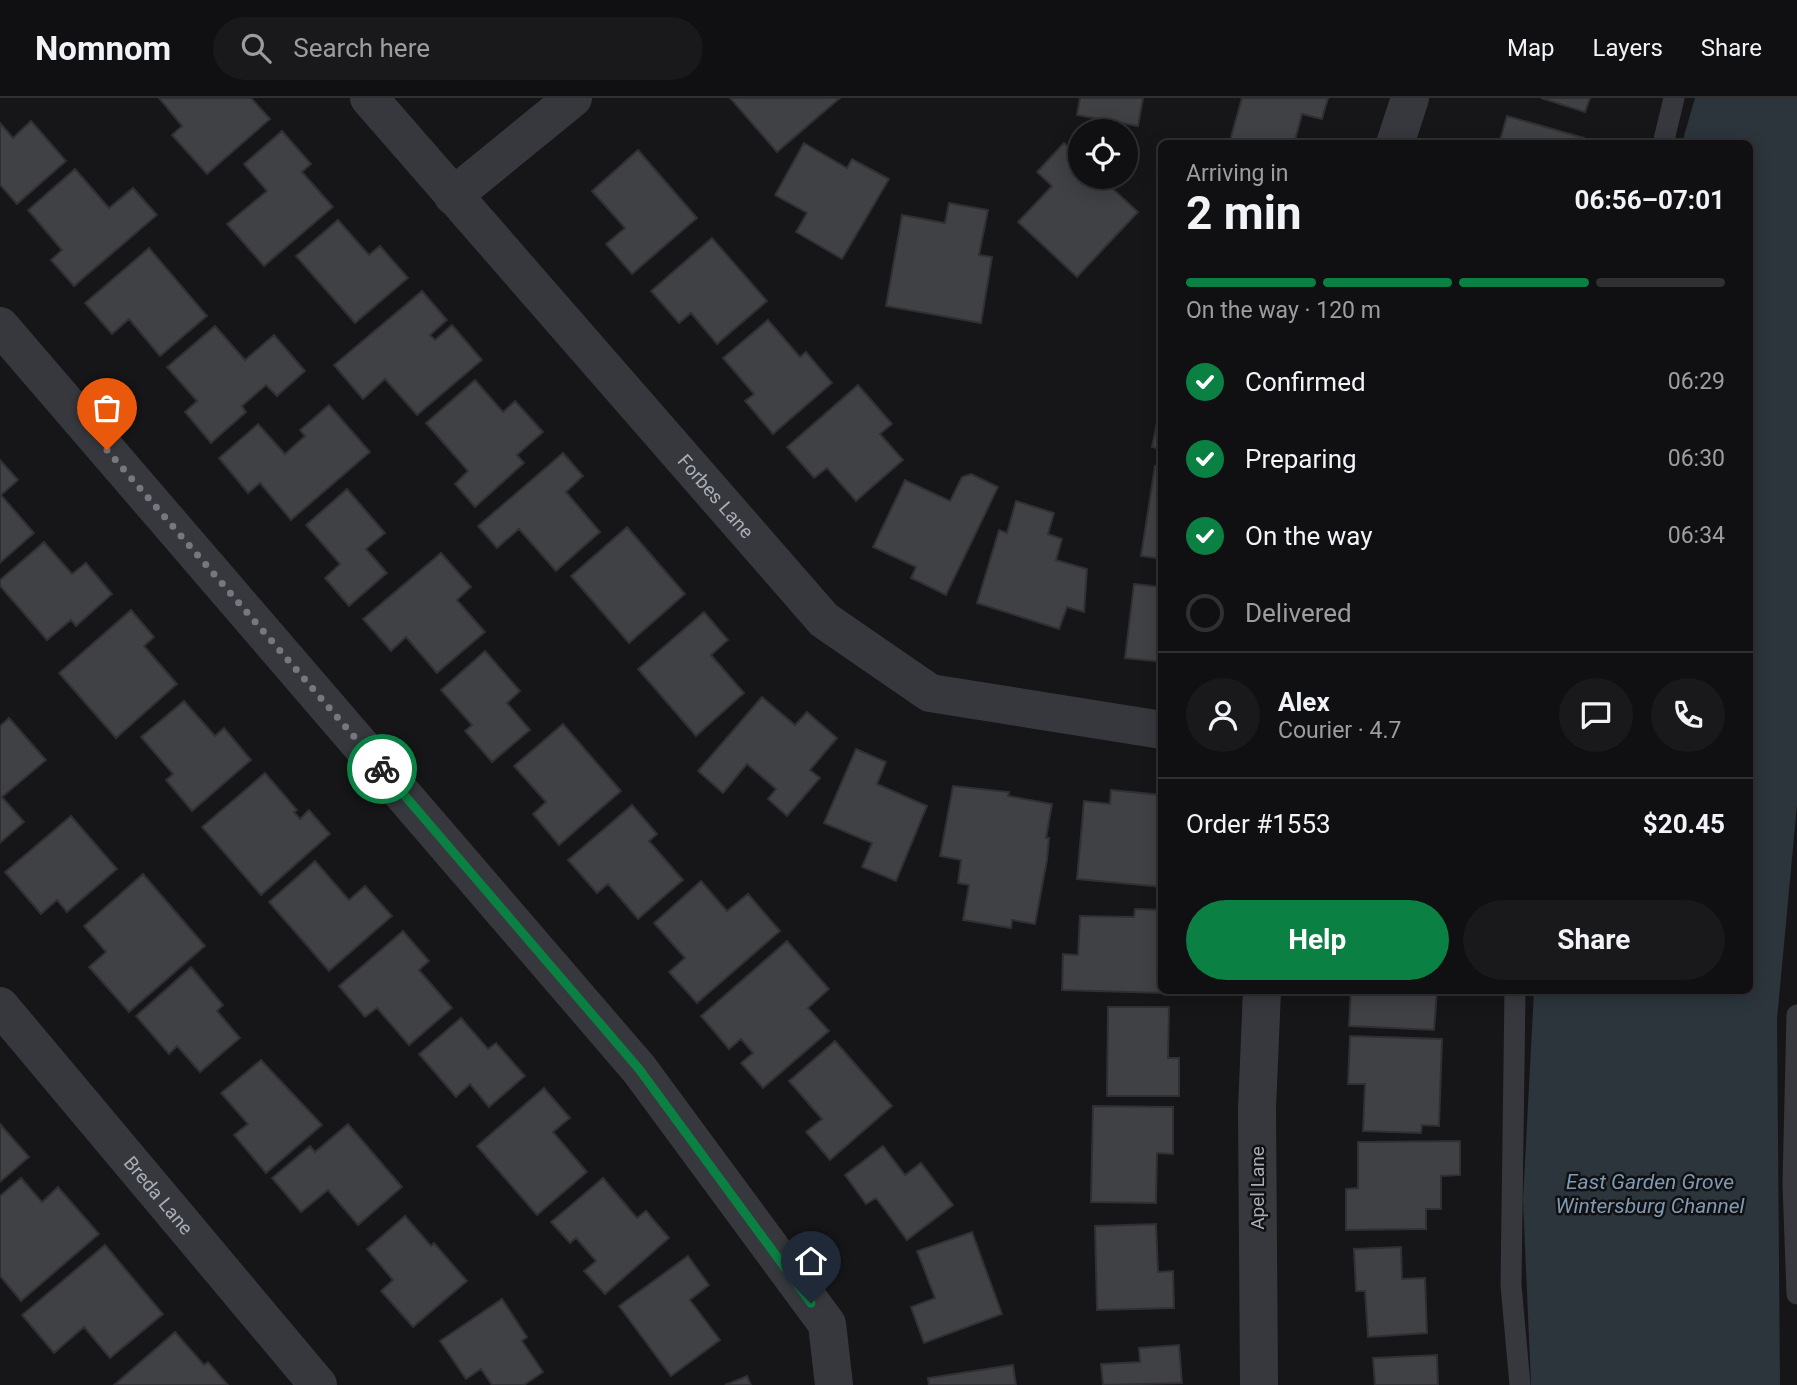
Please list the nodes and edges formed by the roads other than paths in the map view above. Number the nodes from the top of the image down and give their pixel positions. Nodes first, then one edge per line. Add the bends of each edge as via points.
1 (369, 98) edge
2 (573, 98) edge
3 (1410, 98) edge
4 (1674, 98) edge
5 (1396, 140) edge
6 (1663, 140) edge
7 (453, 196) junction
8 (0, 326) edge
9 (1158, 729) edge
10 (1262, 994) edge
11 (1515, 994) edge
12 (0, 1006) edge
13 (1797, 1014) edge
14 (1797, 1294) edge
15 (318, 1385) edge
16 (834, 1385) edge
17 (1259, 1385) edge
18 (1520, 1385) edge

1 - 7 street, Forbes Lane
2 - 7 street
3 - 5 street
4 - 6 lane
7 - 9 street, Forbes Lane via 824,620 930,693
8 - 16 street via 639,1069 827,1324
10 - 17 street, Apel Lane via 1257,1109
11 - 18 lane via 1511,1285
12 - 15 street, Breda Lane
13 - 14 lane via 1793,1184

